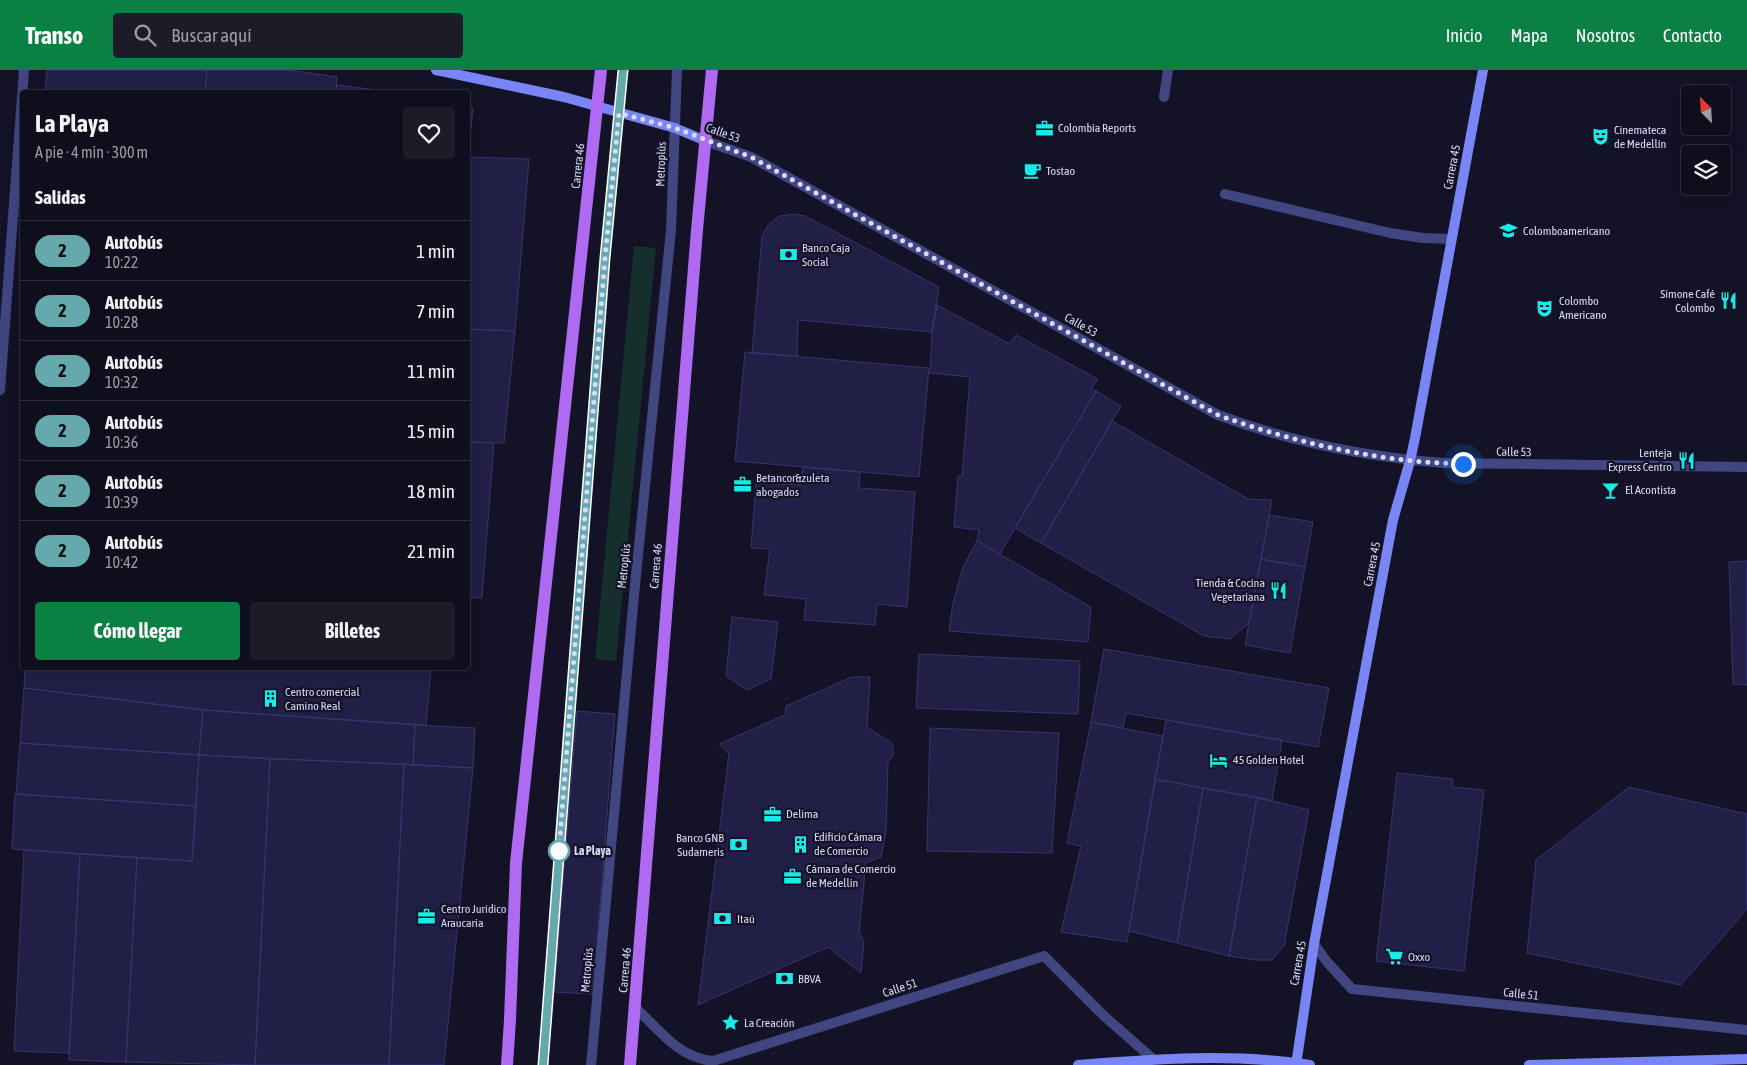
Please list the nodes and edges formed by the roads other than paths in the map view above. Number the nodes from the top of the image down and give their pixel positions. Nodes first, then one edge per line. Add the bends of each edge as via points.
1 (24, 70) edge
2 (436, 70) edge
3 (602, 70) edge
4 (623, 70) edge
5 (677, 70) edge
6 (712, 70) edge
7 (1168, 70) edge
8 (1482, 70) edge
9 (22, 90) edge
10 (1164, 97) dead end
11 (598, 106) junction
12 (619, 113) junction
13 (20, 123) edge
14 (675, 128) junction
15 (706, 141) junction
16 (1226, 194) dead end
17 (1451, 239) junction
18 (0, 390) edge
19 (1410, 461) junction
20 (1747, 466) edge
21 (1314, 944) junction
22 (636, 1008) junction
23 (1747, 1030) edge
24 (1747, 1059) edge
25 (1153, 1060) junction
26 (1296, 1064) edge
27 (507, 1065) edge
28 (543, 1065) edge
29 (591, 1065) edge
30 (630, 1065) edge
31 (1078, 1065) edge
32 (1310, 1065) edge
33 (1529, 1065) edge

1 - 9 street
2 - 11 street, Calle 53
3 - 11 main road, Carrera 46
4 - 12 street
5 - 14 street, Metroplús
6 - 15 main road, Carrera 46
7 - 10 street
8 - 17 street, Carrera 45
11 - 12 street, Calle 53
11 - 27 main road, Carrera 46 via 516,862
12 - 14 street, Calle 53
12 - 28 street via 604,268
13 - 18 street
14 - 15 street, Calle 53
14 - 29 street, Metroplús via 671,230
15 - 19 street, Calle 53 via 777,170 1218,415 1289,438
15 - 22 main road, Carrera 46
16 - 17 street via 1390,233
17 - 19 street, Carrera 45
19 - 20 street, Calle 53
19 - 21 street, Carrera 45 via 1393,520
21 - 23 street, Calle 51 via 1352,990
21 - 26 street, Carrera 45
22 - 25 street, Calle 51 via 682,1052 713,1061 1044,956
22 - 30 main road, Carrera 46
24 - 33 street
25 - 26 street via 1239,1058
25 - 31 street
26 - 32 street

